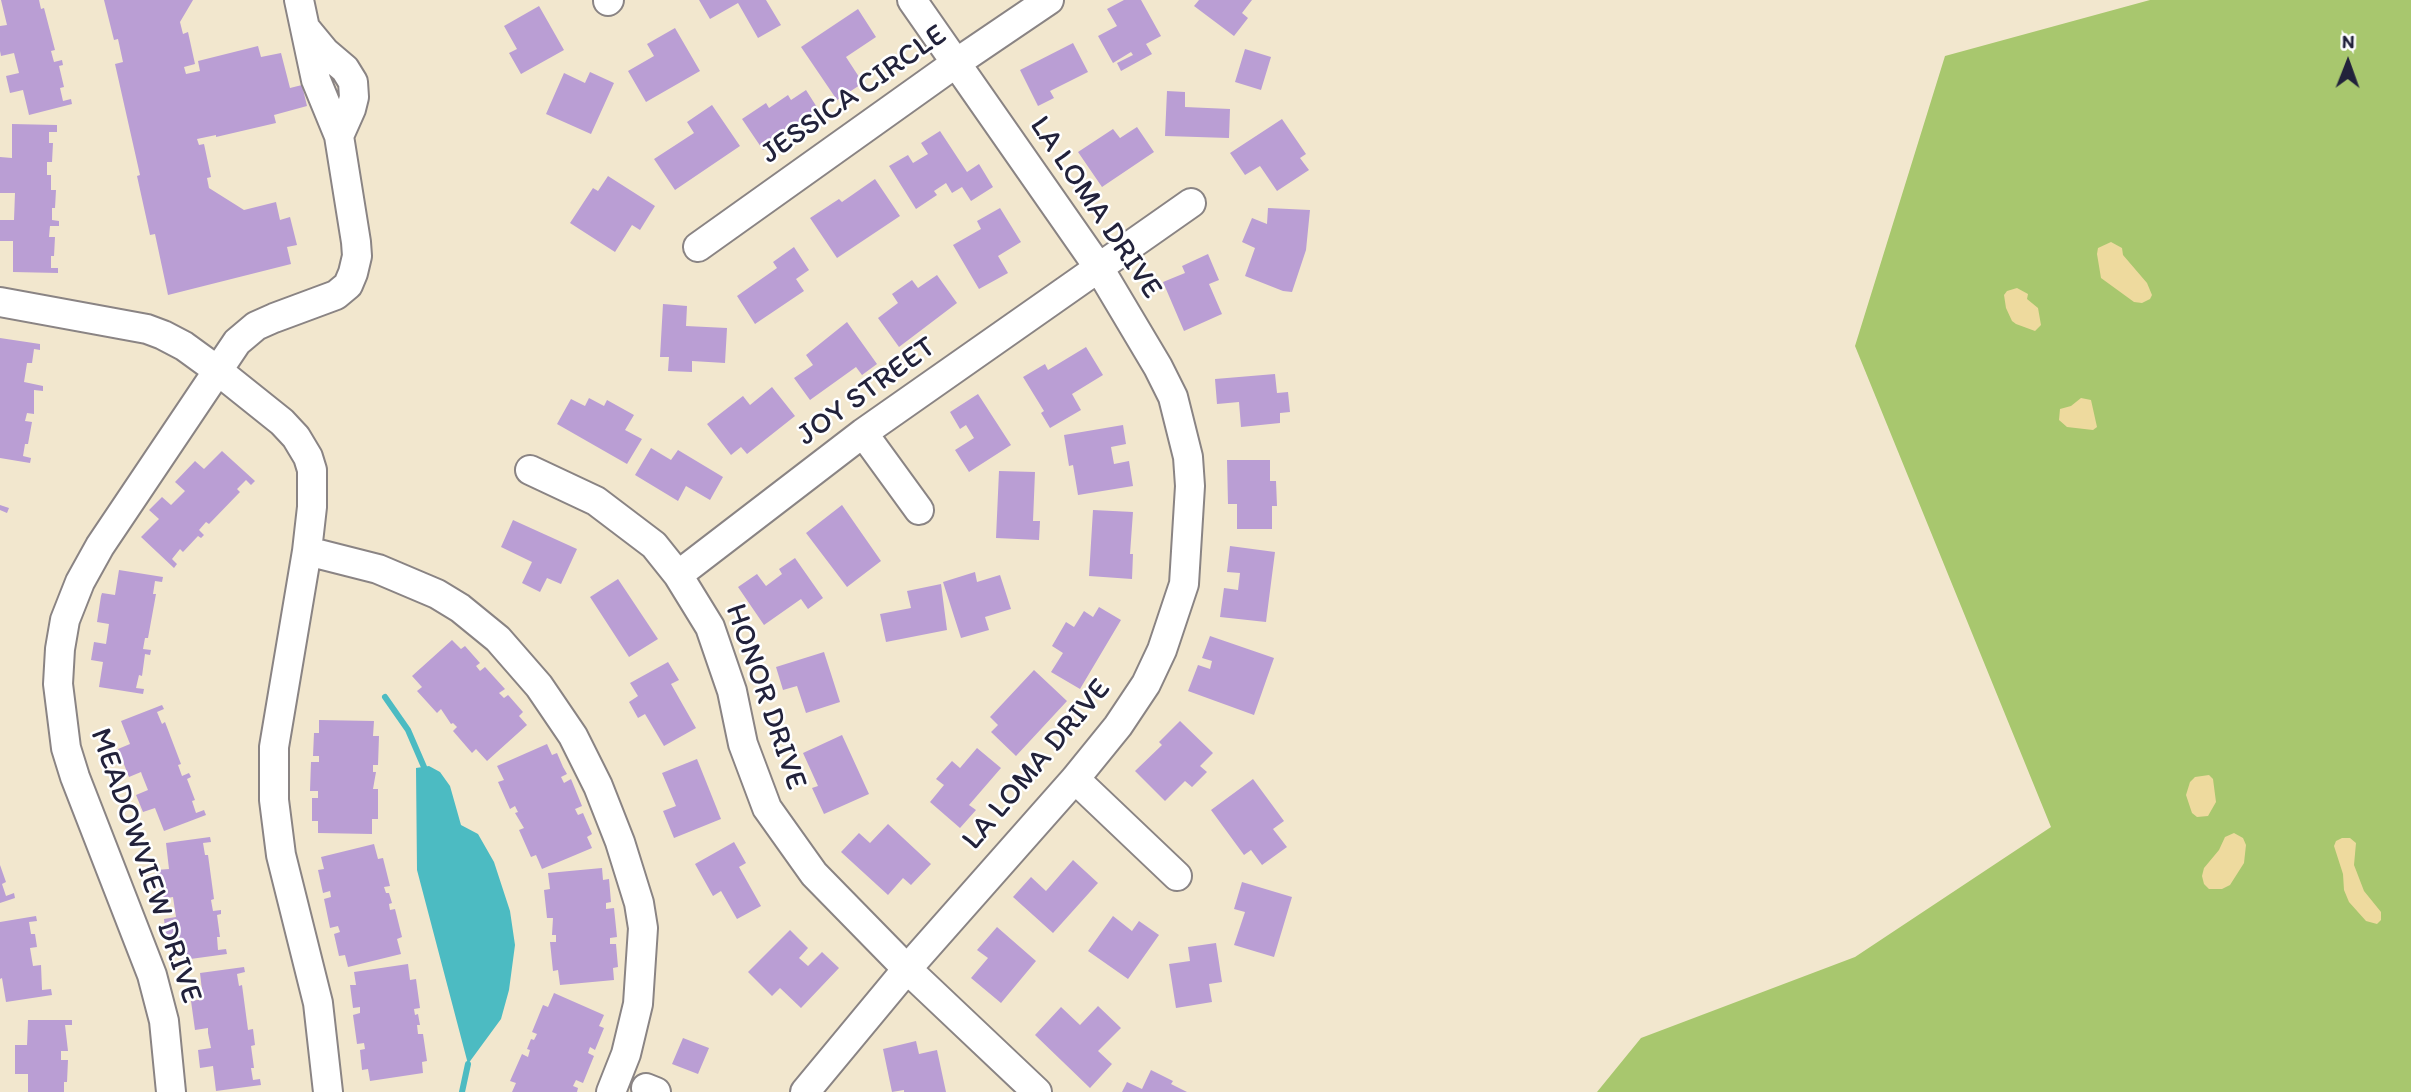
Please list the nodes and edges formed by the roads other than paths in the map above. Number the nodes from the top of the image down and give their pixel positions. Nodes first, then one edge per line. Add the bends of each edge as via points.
1 (299, 0) edge
2 (912, 0) edge
3 (1049, 0) edge
4 (956, 63) junction
5 (1191, 203) dead end
6 (698, 247) dead end
7 (1100, 268) junction
8 (0, 302) edge
9 (217, 370) junction
10 (863, 433) junction
11 (530, 470) dead end
12 (919, 510) dead end
13 (307, 551) junction
14 (678, 575) junction
15 (1075, 779) junction
16 (1177, 876) dead end
17 (907, 969) junction
18 (171, 1092) edge
19 (328, 1092) edge
20 (611, 1092) edge
21 (805, 1092) edge
22 (1037, 1092) edge

1 - 9 street, MEADOWVIEW DRIVE via 306,29 353,82 351,109 339,136 356,242 354,273 336,295 256,327 237,342
2 - 4 street, LA LOMA DRIVE
3 - 4 street, JESSICA CIRCLE
4 - 6 street, JESSICA CIRCLE
4 - 7 street, LA LOMA DRIVE
5 - 7 street, JOY STREET
7 - 10 street, JOY STREET
7 - 15 street, LA LOMA DRIVE via 1172,397 1188,457 1189,522 1184,584 1162,650 1118,726
8 - 9 street via 147,329 184,346
9 - 13 street via 282,422 309,457 313,494
9 - 18 street, MEADOWVIEW DRIVE via 100,546 65,620 60,649 58,684 66,748 152,975 164,1021
10 - 12 street
10 - 14 street, JOY STREET
11 - 14 street, HONOR DRIVE via 613,513 654,545
13 - 19 street via 274,747 274,800 281,855 318,1003
13 - 20 street via 378,569 460,608 498,639 539,686 573,736 620,842 643,928 638,1004
14 - 17 street, HONOR DRIVE via 710,627 766,808 814,874
15 - 16 street
15 - 17 street, LA LOMA DRIVE
17 - 21 street, LA LOMA DRIVE
17 - 22 street, HONOR DRIVE

